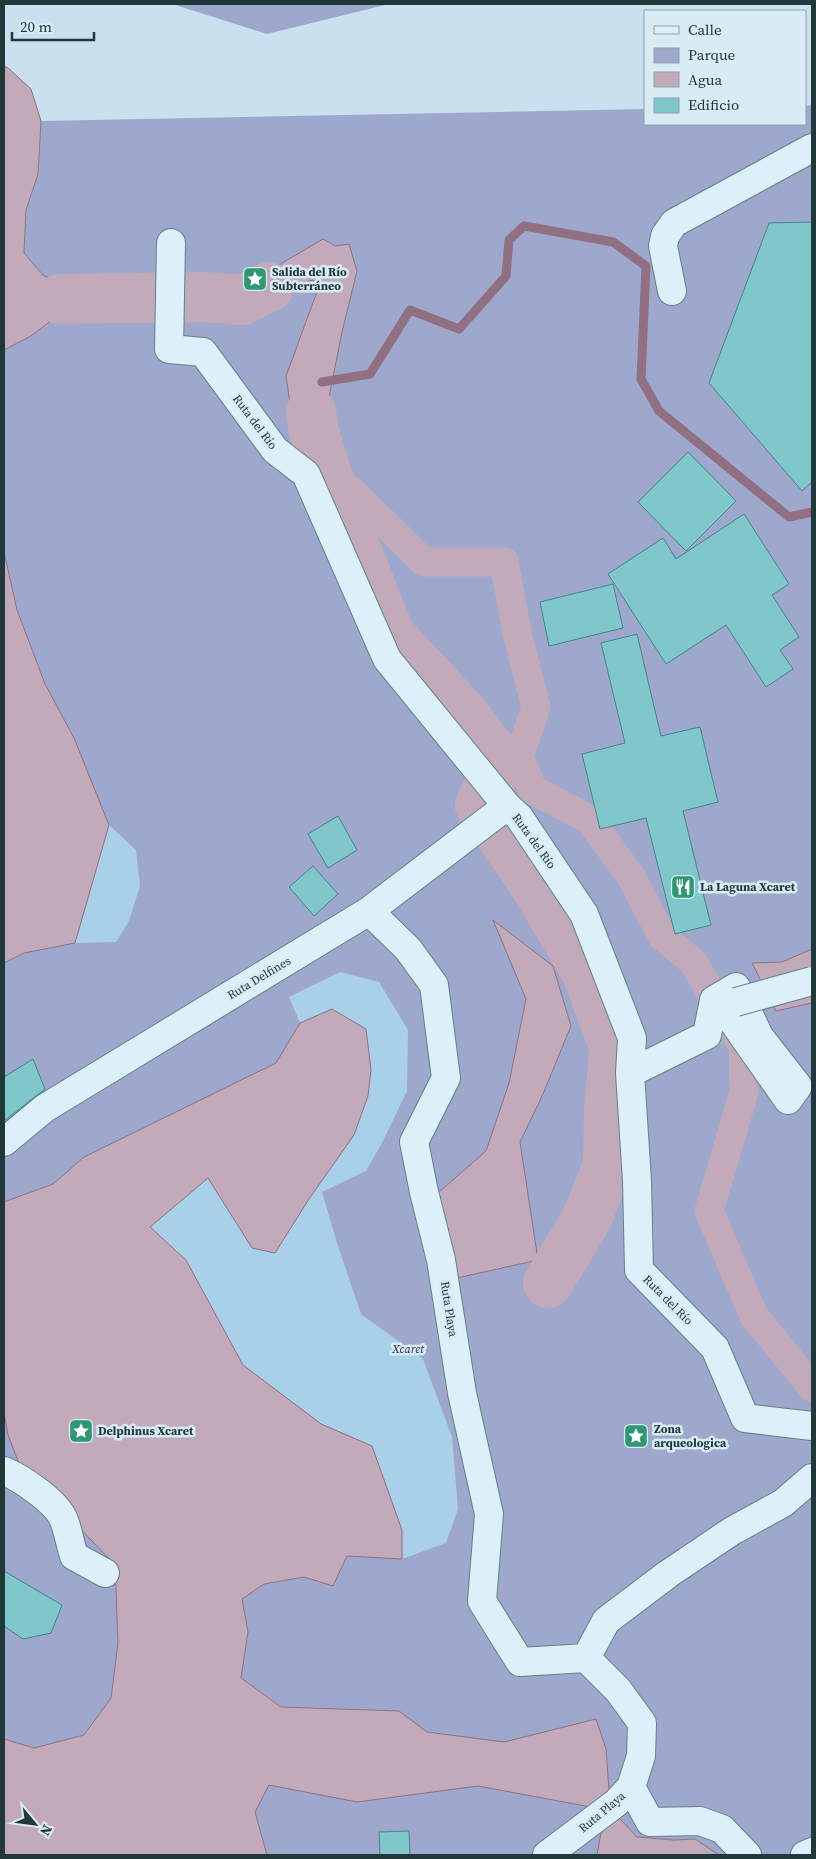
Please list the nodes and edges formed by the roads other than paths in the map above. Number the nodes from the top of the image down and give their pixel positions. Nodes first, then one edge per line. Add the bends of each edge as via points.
1 (812, 148) edge
2 (171, 243) dead end
3 (672, 291) dead end
4 (507, 806) junction
5 (369, 911) junction
6 (812, 981) edge
7 (630, 1073) junction
8 (4, 1142) edge
9 (812, 1426) edge
10 (4, 1471) edge
11 (812, 1478) edge
12 (105, 1573) dead end
13 (586, 1658) junction
14 (616, 1802) junction
15 (812, 1852) edge
16 (547, 1855) edge
17 (747, 1855) edge
18 (805, 1855) edge

1 - 3 street via 674,223 665,236 663,246
2 - 4 street, Ruta del Río via 169,348 203,352 275,450 306,474 387,659
4 - 5 street, Ruta Delfines
4 - 7 street, Ruta del Río via 519,817 584,914 632,1038
5 - 8 street, Ruta Delfines via 45,1108
5 - 13 street, Ruta Playa via 408,949 434,985 446,1078 414,1142 442,1260 462,1393 489,1514 482,1601 520,1662
6 - 7 street, bridge via 736,1002 729,1016 788,1100 798,1086 759,1036 736,987 714,1000 707,1035
7 - 9 street, Ruta del Río via 639,1270 715,1348 745,1418
10 - 12 street via 46,1498 62,1517 74,1556
11 - 13 street via 783,1504 732,1530 606,1621
13 - 14 street, Ruta Playa via 618,1690 642,1723 641,1756
14 - 16 street, Ruta Playa
14 - 17 street via 650,1822 700,1821 722,1829
15 - 18 street

